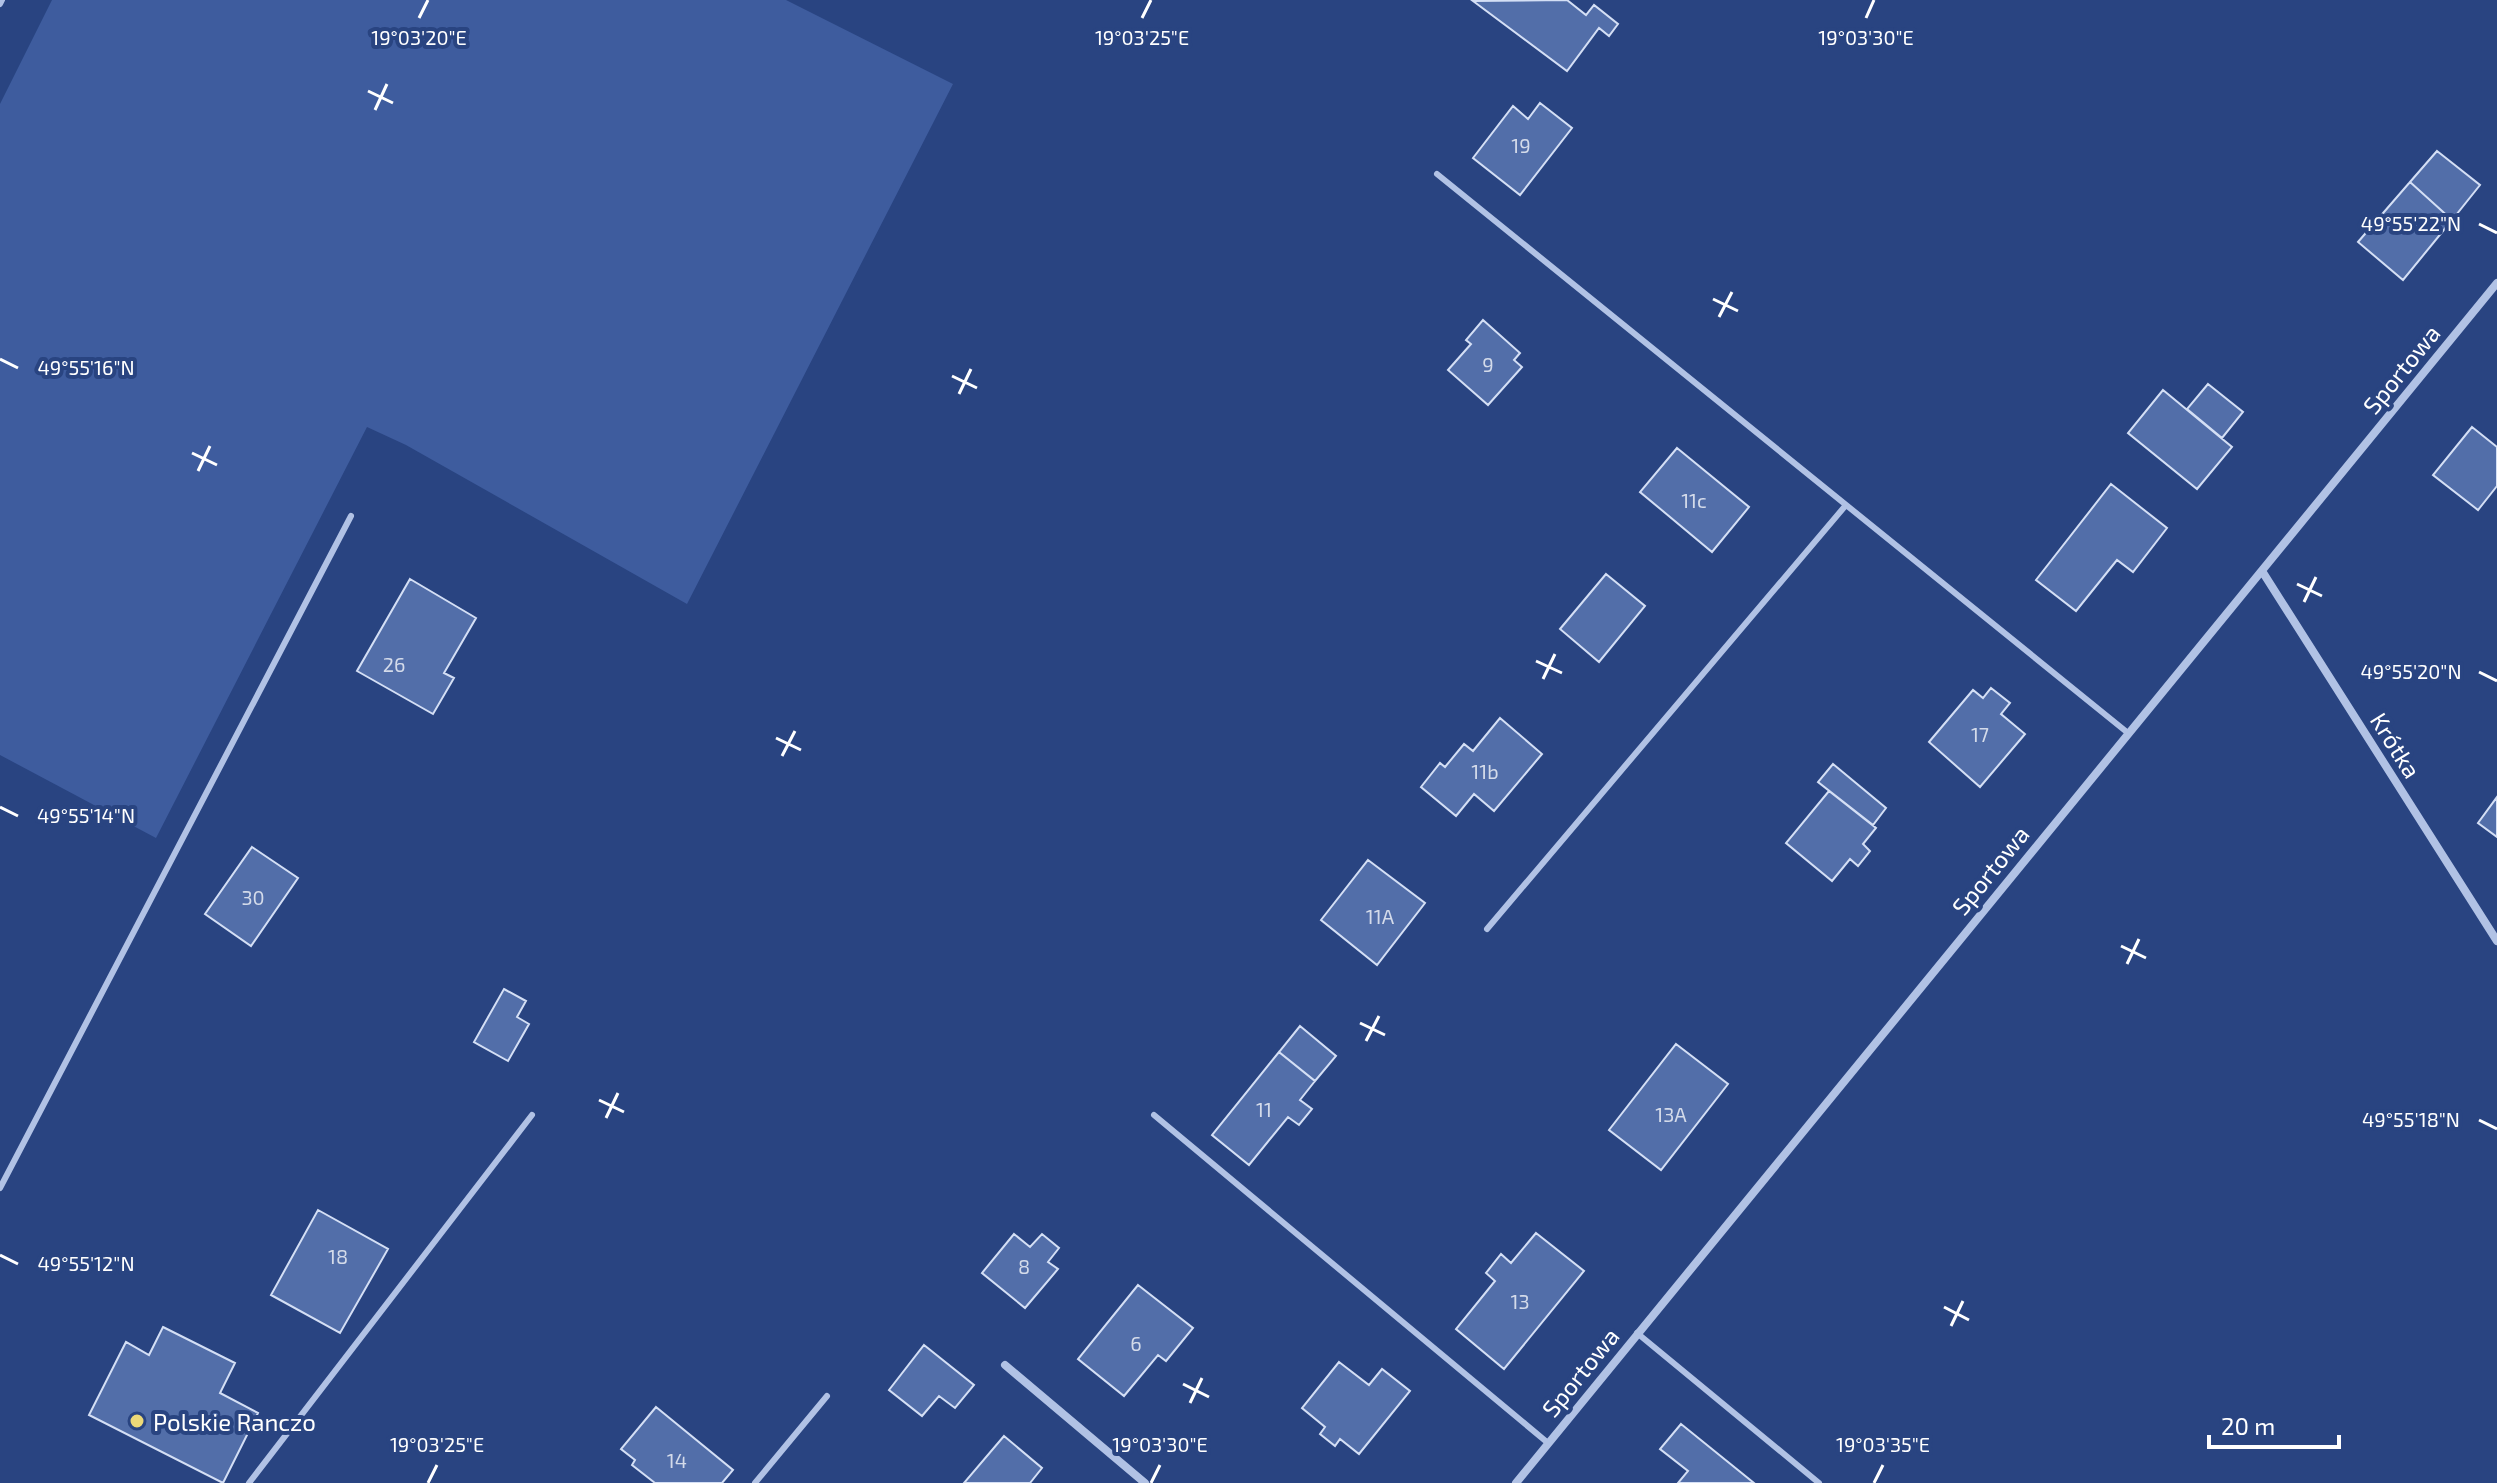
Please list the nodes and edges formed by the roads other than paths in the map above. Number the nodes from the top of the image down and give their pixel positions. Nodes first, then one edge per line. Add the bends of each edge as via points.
1 (1437, 174) dead end
2 (2497, 283) edge
3 (1846, 505) junction
4 (351, 516) dead end
5 (2262, 571) junction
6 (2128, 733) junction
7 (1487, 929) dead end
8 (2497, 941) edge
9 (532, 1115) dead end
10 (1154, 1115) dead end
11 (0, 1188) edge
12 (1637, 1333) junction
13 (1005, 1365) dead end
14 (827, 1396) dead end
15 (1548, 1443) junction
16 (249, 1483) edge
17 (755, 1483) edge
18 (1145, 1483) edge
19 (1516, 1483) edge
20 (1819, 1483) edge

1 - 3 lane
2 - 5 street, Sportowa
3 - 6 lane
3 - 7 lane
4 - 11 lane
5 - 6 street, Sportowa
5 - 8 street, Krótka
6 - 12 street, Sportowa
9 - 16 lane
10 - 15 lane
12 - 15 street, Sportowa
12 - 20 lane
13 - 18 street
14 - 17 lane
15 - 19 street, Sportowa

